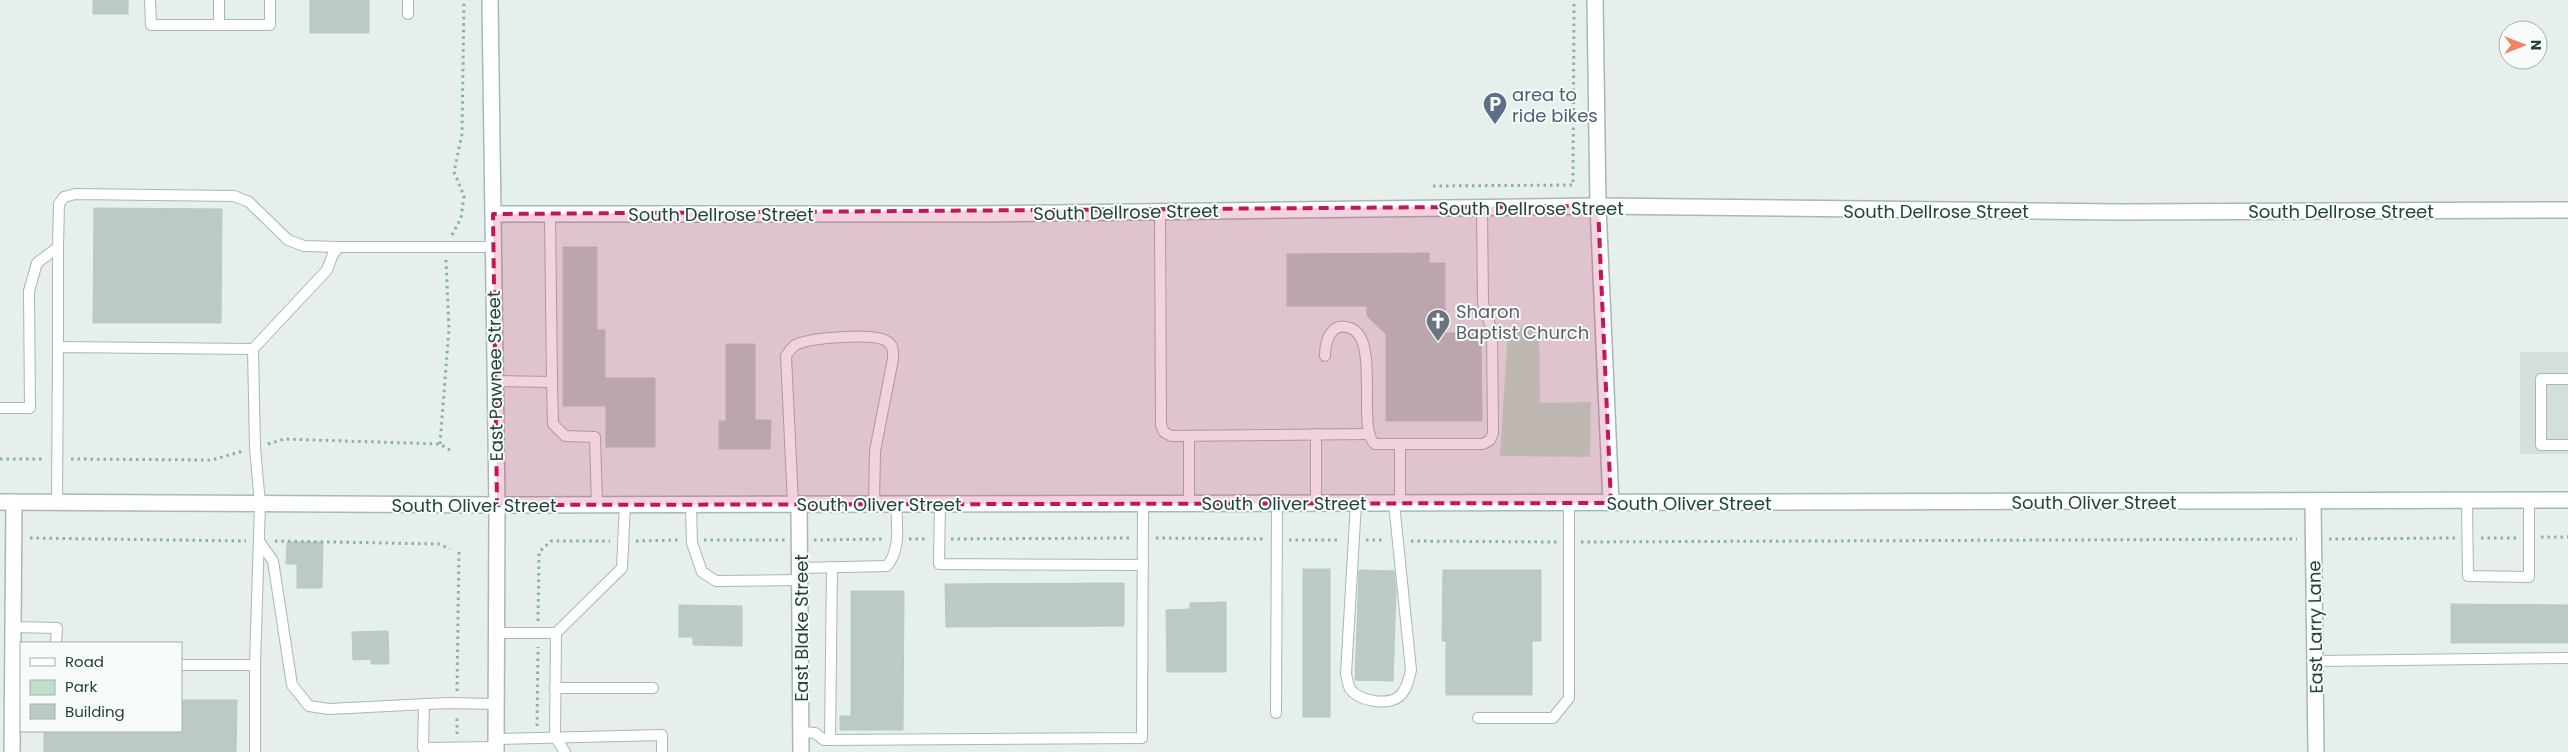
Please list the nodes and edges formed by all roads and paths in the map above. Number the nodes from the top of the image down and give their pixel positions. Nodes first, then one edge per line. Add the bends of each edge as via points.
1 (150, 0) edge
2 (219, 0) edge
3 (270, 0) edge
4 (408, 0) edge
5 (464, 0) edge
6 (490, 0) edge
7 (1574, 0) edge
8 (1595, 0) edge
9 (408, 14) dead end
10 (219, 25) junction
11 (1433, 186) dead end
12 (1598, 206) junction
13 (1482, 208) junction
14 (2568, 210) edge
15 (1160, 212) junction
16 (493, 214) junction
17 (550, 214) junction
18 (58, 247) junction
19 (339, 247) junction
20 (449, 247) junction
21 (494, 247) junction
22 (58, 347) junction
23 (253, 349) junction
24 (1325, 356) dead end
25 (2568, 379) edge
26 (496, 381) junction
27 (552, 382) junction
28 (0, 408) edge
29 (1316, 434) junction
30 (1369, 434) junction
31 (1189, 436) junction
32 (440, 444) junction
33 (1400, 444) junction
34 (2568, 444) edge
35 (255, 448) junction
36 (453, 452) dead end
37 (0, 458) edge
38 (57, 459) junction
39 (2529, 500) junction
40 (2568, 500) edge
41 (2313, 501) junction
42 (2468, 501) junction
43 (7, 502) edge
44 (57, 502) junction
45 (1143, 503) junction
46 (1189, 503) junction
47 (1277, 503) junction
48 (1316, 503) junction
49 (1356, 503) junction
50 (1397, 503) junction
51 (1569, 503) junction
52 (1611, 503) junction
53 (260, 504) junction
54 (625, 504) junction
55 (691, 504) junction
56 (796, 504) junction
57 (874, 504) junction
58 (896, 504) junction
59 (940, 504) junction
60 (497, 505) junction
61 (597, 505) junction
62 (2568, 537) edge
63 (14, 538) junction
64 (1143, 538) junction
65 (2468, 538) junction
66 (2529, 538) junction
67 (897, 539) junction
68 (940, 539) junction
69 (1277, 539) junction
70 (2314, 539) junction
71 (692, 540) junction
72 (800, 540) junction
73 (1353, 540) junction
74 (259, 541) junction
75 (624, 541) junction
76 (1398, 541) junction
77 (1570, 542) junction
78 (450, 549) dead end
79 (458, 549) dead end
80 (1143, 566) junction
81 (832, 567) junction
82 (801, 574) junction
83 (13, 627) junction
84 (496, 633) junction
85 (538, 633) junction
86 (556, 633) junction
87 (56, 642) edge
88 (2568, 658) edge
89 (2316, 661) junction
90 (182, 665) edge
91 (256, 665) junction
92 (556, 688) junction
93 (653, 688) dead end
94 (424, 704) junction
95 (457, 704) junction
96 (496, 704) junction
97 (1276, 713) dead end
98 (1478, 718) dead end
99 (801, 732) junction
100 (555, 737) junction
101 (537, 738) junction
102 (830, 740) junction
103 (496, 746) edge
104 (456, 748) junction
105 (423, 750) edge
106 (12, 752) edge
107 (255, 752) edge
108 (565, 752) edge
109 (662, 752) edge
110 (801, 752) edge
111 (2316, 752) edge

1 - 10 lane via 151,24
2 - 10 lane
3 - 10 lane via 270,26
4 - 9 lane
5 - 20 path via 462,134 454,172 464,196 461,218
6 - 16 street, East Pawnee Street
7 - 11 path via 1573,186
8 - 12 street
12 - 13 street, South Dellrose Street
12 - 14 street, South Dellrose Street via 2119,212
12 - 52 street
13 - 15 street, South Dellrose Street
13 - 33 lane via 1483,303 1492,330 1492,437 1483,444
15 - 17 street, South Dellrose Street
15 - 31 lane via 1161,425 1167,435
16 - 17 street, South Dellrose Street
16 - 21 street, East Pawnee Street
17 - 27 lane
18 - 19 lane via 59,204 64,197 74,194 234,196 248,202 288,240 304,246
18 - 22 lane
18 - 28 lane via 37,263 29,290 30,408
19 - 20 lane
19 - 23 lane via 327,270
20 - 21 lane
20 - 32 path via 446,259 449,329
21 - 26 street, East Pawnee Street
22 - 23 lane
22 - 38 lane
23 - 35 lane
24 - 30 lane via 1326,339 1335,329 1354,329 1362,339
25 - 34 lane via 2541,379 2541,445
26 - 27 lane
26 - 60 street, East Pawnee Street
27 - 61 lane via 553,424 565,436 595,437
29 - 30 lane
29 - 31 lane
29 - 48 lane
30 - 33 lane via 1375,444
31 - 46 lane
32 - 35 path via 284,439
32 - 36 path
33 - 50 lane
35 - 38 path via 212,460
35 - 53 lane
37 - 38 path
38 - 44 lane
39 - 40 street, South Oliver Street
39 - 42 street, South Oliver Street
39 - 66 lane
41 - 42 street, South Oliver Street
41 - 52 street, South Oliver Street
41 - 70 street, East Larry Lane
42 - 65 lane
43 - 44 street, South Oliver Street
43 - 63 street
44 - 53 street, South Oliver Street
45 - 46 street, South Oliver Street
45 - 59 street, South Oliver Street
45 - 64 lane
46 - 47 street, South Oliver Street
47 - 48 street, South Oliver Street
47 - 69 lane
48 - 49 street, South Oliver Street
49 - 50 street, South Oliver Street
49 - 73 lane
50 - 51 street, South Oliver Street
50 - 76 lane
51 - 52 street, South Oliver Street
51 - 77 lane
53 - 60 street, South Oliver Street
53 - 74 lane
54 - 55 street, South Oliver Street
54 - 61 street, South Oliver Street
54 - 75 lane
55 - 56 street, South Oliver Street
55 - 71 lane
56 - 57 street, South Oliver Street
56 - 57 lane via 786,356 800,342 868,337 890,343 893,359 875,451
56 - 72 street, East Blake Street
57 - 58 street, South Oliver Street
58 - 59 street, South Oliver Street
58 - 67 lane
59 - 68 lane
60 - 61 street, South Oliver Street
60 - 84 street, East Pawnee Street
62 - 66 path
63 - 74 path
63 - 83 street
64 - 68 path
64 - 69 path
64 - 80 lane
65 - 66 path
65 - 66 lane via 2468,576 2529,577
65 - 70 path
67 - 68 path
67 - 72 path
67 - 81 lane via 895,557 887,566
68 - 80 lane via 939,564
69 - 73 path
69 - 97 lane
70 - 77 path
70 - 89 street, East Larry Lane
71 - 72 path
71 - 75 path
71 - 82 lane via 702,572 716,581
72 - 82 street, East Blake Street
73 - 76 path
73 - 76 lane via 1346,674 1350,688 1367,700 1398,698 1405,690 1411,670
74 - 78 path via 439,544
74 - 91 lane
74 - 94 lane via 273,561 292,686 309,706 329,709
75 - 85 path via 551,541 539,552
75 - 86 lane via 622,568
76 - 77 path
77 - 98 lane via 1569,698 1554,718
79 - 95 path
80 - 102 lane via 1142,738
81 - 82 lane
81 - 102 lane
82 - 99 street, East Blake Street
83 - 87 lane via 57,628
83 - 106 street
84 - 85 lane
84 - 96 street, East Pawnee Street
85 - 86 lane
85 - 101 path
86 - 92 lane
88 - 89 lane
89 - 111 street, East Larry Lane
90 - 91 lane
91 - 107 lane
92 - 93 lane
92 - 100 lane
94 - 95 lane
94 - 105 lane
95 - 96 lane
95 - 104 path
96 - 103 street, East Pawnee Street
99 - 102 lane via 815,733 824,740
99 - 110 street, East Blake Street
100 - 101 lane
100 - 108 lane
100 - 109 lane via 662,735
101 - 103 lane
103 - 104 lane
104 - 105 lane

